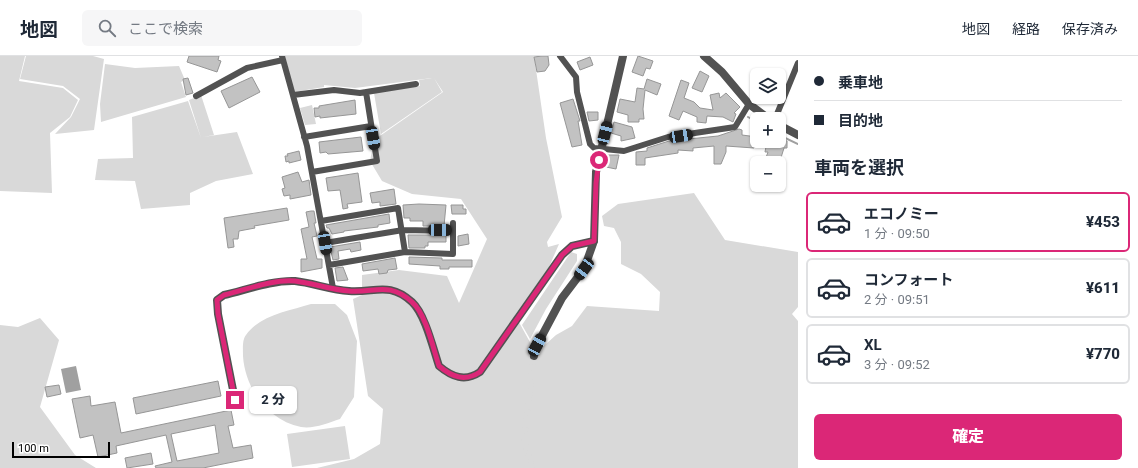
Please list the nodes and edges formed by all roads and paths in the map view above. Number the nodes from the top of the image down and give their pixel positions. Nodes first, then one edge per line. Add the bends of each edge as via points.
1 (560, 56) edge
2 (623, 56) edge
3 (704, 56) edge
4 (282, 58) edge
5 (798, 63) edge
6 (416, 84) dead end
7 (366, 92) junction
8 (293, 95) junction
9 (196, 96) dead end
10 (749, 104) junction
11 (760, 112) edge
12 (777, 112) edge
13 (371, 126) junction
14 (786, 129) edge
15 (798, 135) edge
16 (304, 137) junction
17 (601, 148) junction
18 (312, 172) junction
19 (321, 221) junction
20 (453, 223) dead end
21 (403, 230) junction
22 (453, 230) junction
23 (594, 241) junction
24 (325, 243) junction
25 (405, 252) junction
26 (329, 265) junction
27 (333, 288) junction
28 (534, 356) tunnel mouth
29 (235, 400) dead end

1 - 17 street via 576,77 576,92 590,144 594,148
2 - 17 street
3 - 10 street via 722,72
4 - 8 street
4 - 9 street via 247,68
5 - 12 street
6 - 7 street
7 - 8 street via 334,90
7 - 13 street
8 - 16 street
10 - 11 street
10 - 17 street via 735,127 668,137 624,151
13 - 16 street
13 - 18 street via 377,161
14 - 15 street
16 - 18 street
17 - 23 street via 596,172
18 - 19 street
19 - 21 street via 398,208
19 - 24 street
20 - 22 street
21 - 22 street
21 - 24 street
21 - 25 street
22 - 25 street via 453,254
23 - 27 street via 572,246 562,255 480,372 472,377 455,376 439,366 420,311 396,290 349,292
23 - 28 street via 584,269 562,298 537,345
24 - 26 street
25 - 26 street
26 - 27 street
27 - 29 street via 283,281 224,295 217,300

